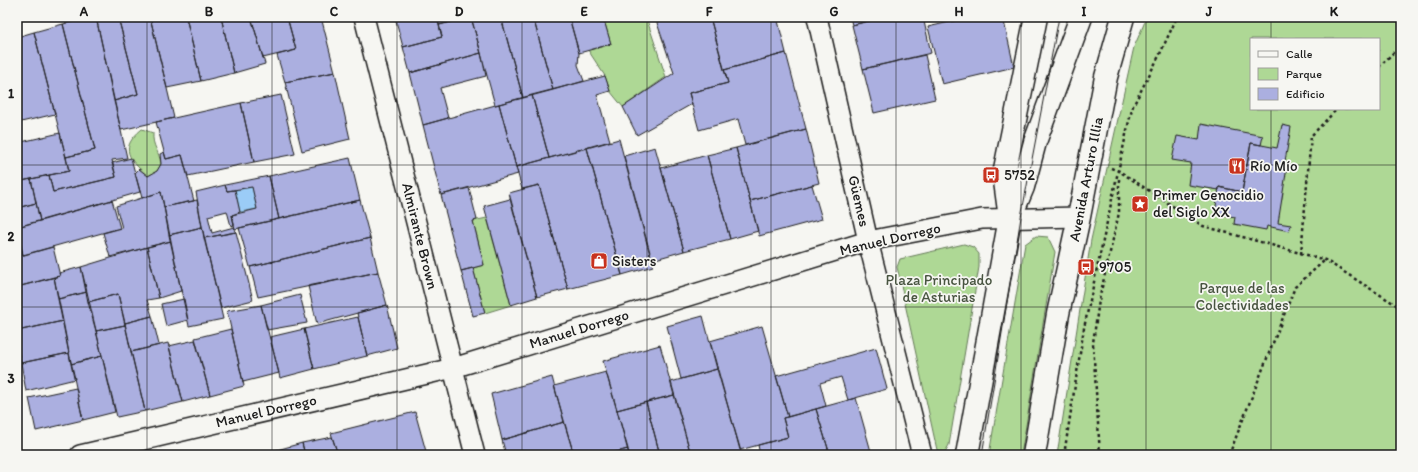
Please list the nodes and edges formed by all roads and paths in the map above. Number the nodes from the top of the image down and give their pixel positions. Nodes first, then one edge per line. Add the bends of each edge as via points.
1 (364, 17) edge
2 (817, 17) edge
3 (1036, 17) edge
4 (1081, 17) edge
5 (1123, 17) edge
6 (1177, 17) edge
7 (1395, 51) dead end
8 (1380, 66) edge
9 (1336, 110) edge
10 (1119, 171) junction
11 (1079, 217) junction
12 (1010, 218) junction
13 (868, 241) junction
14 (1301, 254) junction
15 (1325, 260) junction
16 (1401, 308) edge
17 (453, 368) junction
18 (80, 455) edge
19 (475, 455) edge
20 (922, 455) edge
21 (968, 455) edge
22 (1034, 455) edge
23 (1064, 455) edge
24 (1100, 455) edge
25 (1229, 455) edge

1 - 17 street, Almirante Brown
2 - 13 street, Güemes
3 - 12 main road via 1004,174
4 - 12 main road via 1034,142 1023,187
5 - 11 main road, Avenida Arturo Illia via 1106,76
6 - 10 path via 1160,56 1133,106
7 - 8 path
9 - 14 path via 1311,136
10 - 14 path via 1203,226
10 - 23 path via 1084,328
10 - 24 path via 1119,213 1099,300 1093,344
11 - 12 street, Manuel Dorrego
11 - 22 main road, Avenida Arturo Illia via 1058,314
12 - 13 street, Manuel Dorrego via 982,219
12 - 21 main road
13 - 17 street, Manuel Dorrego
13 - 20 street, Güemes
14 - 15 path
15 - 16 path
15 - 25 path via 1295,287
17 - 18 street, Manuel Dorrego
17 - 19 street, Almirante Brown

